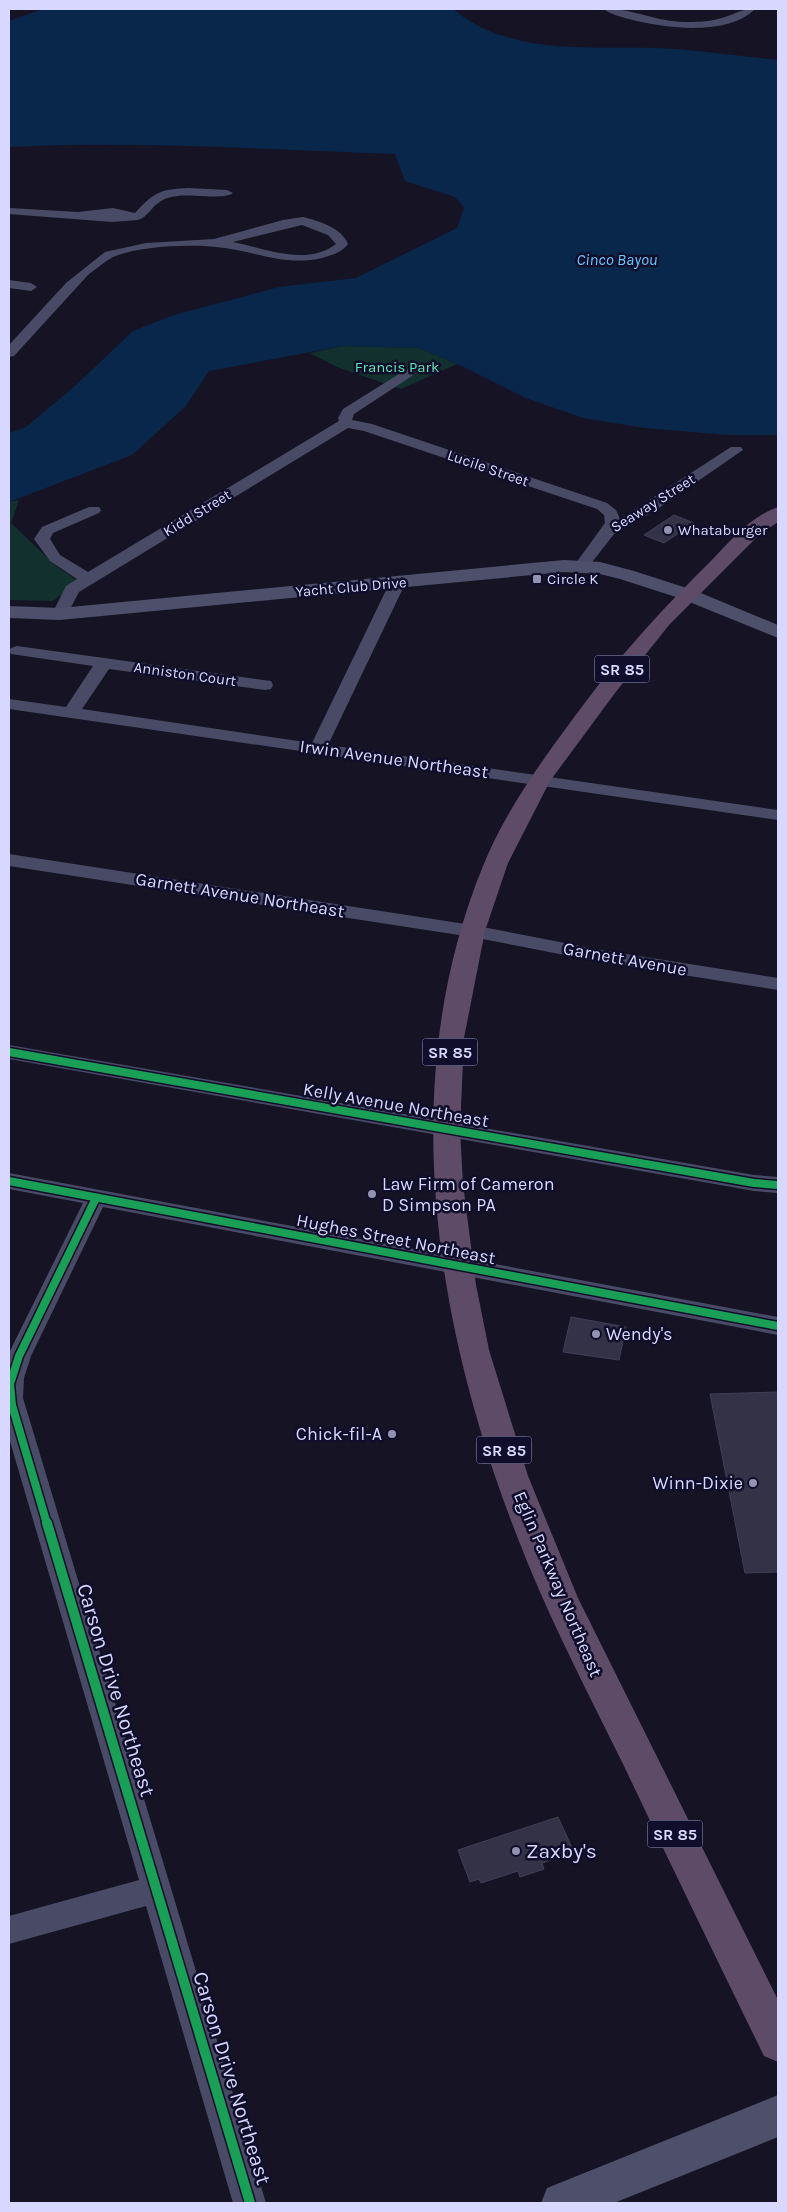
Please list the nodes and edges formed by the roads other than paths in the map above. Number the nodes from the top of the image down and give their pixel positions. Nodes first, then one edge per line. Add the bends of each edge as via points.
1 (609, 9) edge
2 (750, 9) edge
3 (227, 193) dead end
4 (9, 211) edge
5 (215, 243) junction
6 (9, 284) edge
7 (31, 287) dead end
8 (9, 354) edge
9 (407, 373) dead end
10 (346, 423) junction
11 (736, 450) dead end
12 (94, 510) dead end
13 (778, 513) edge
14 (610, 529) junction
15 (581, 567) junction
16 (82, 576) junction
17 (398, 582) junction
18 (689, 595) junction
19 (10, 614) edge
20 (60, 614) junction
21 (778, 632) edge
22 (17, 651) dead end
23 (104, 663) junction
24 (266, 685) dead end
25 (9, 704) edge
26 (70, 713) junction
27 (318, 748) junction
28 (539, 780) junction
29 (778, 815) edge
30 (9, 860) edge
31 (472, 931) junction
32 (778, 984) edge
33 (9, 1052) edge
34 (446, 1130) junction
35 (9, 1181) edge
36 (778, 1185) edge
37 (96, 1198) junction
38 (458, 1266) junction
39 (778, 1326) edge
40 (10, 1402) edge
41 (157, 1889) junction
42 (9, 1930) edge
43 (778, 2042) edge
44 (778, 2116) edge
45 (250, 2203) edge
46 (562, 2203) edge

1 - 2 street via 644,20 691,24 723,21
3 - 4 street via 160,196 138,216
5 - 5 street via 286,259 326,253 342,244 332,232 303,221
5 - 8 street via 131,250 99,260 83,273
6 - 7 street
9 - 10 street via 348,412
10 - 14 street, Lucile Street via 367,427 602,506 612,513 614,520
10 - 16 street, Kidd Street
11 - 14 street, Seaway Street via 648,509
12 - 16 street via 53,527 43,534 42,539 55,558
13 - 18 highway, Eglin Parkway Northeast / SR 85 via 752,531
14 - 15 street, Seaway Street
15 - 17 main road, Yacht Club Drive
15 - 18 main road, Yacht Club Drive via 600,568
16 - 20 street, Kidd Street
17 - 20 main road, Yacht Club Drive
17 - 27 street
18 - 21 main road, Yacht Club Drive
18 - 28 highway, Eglin Parkway Northeast / SR 85 via 662,621 617,675
19 - 20 main road, Yacht Club Drive
22 - 23 street, Anniston Court
23 - 24 street, Anniston Court
23 - 26 street
25 - 26 street, Irwin Avenue Northeast
26 - 27 street, Irwin Avenue Northeast
27 - 28 street, Irwin Avenue Northeast
28 - 29 street, Irwin Avenue Northeast
28 - 31 highway, Eglin Parkway Northeast / SR 85 via 496,863
30 - 31 street, Garnett Avenue Northeast
31 - 32 street, Garnett Avenue via 601,956
31 - 34 highway, Eglin Parkway Northeast / SR 85 via 450,1038
33 - 34 street, Kelly Avenue Northeast
34 - 36 street, Kelly Avenue Northeast
34 - 38 highway, Eglin Parkway Northeast / SR 85
35 - 37 street, Hughes Street Northeast
37 - 38 street, Hughes Street Northeast
37 - 40 street, Carson Drive Northeast via 10,1375
38 - 39 street, Hughes Street Northeast
38 - 43 highway, Eglin Parkway Northeast / SR 85 via 474,1350 494,1419 561,1600
40 - 41 street, Carson Drive Northeast
41 - 42 street
41 - 45 street, Carson Drive Northeast
44 - 46 main road

